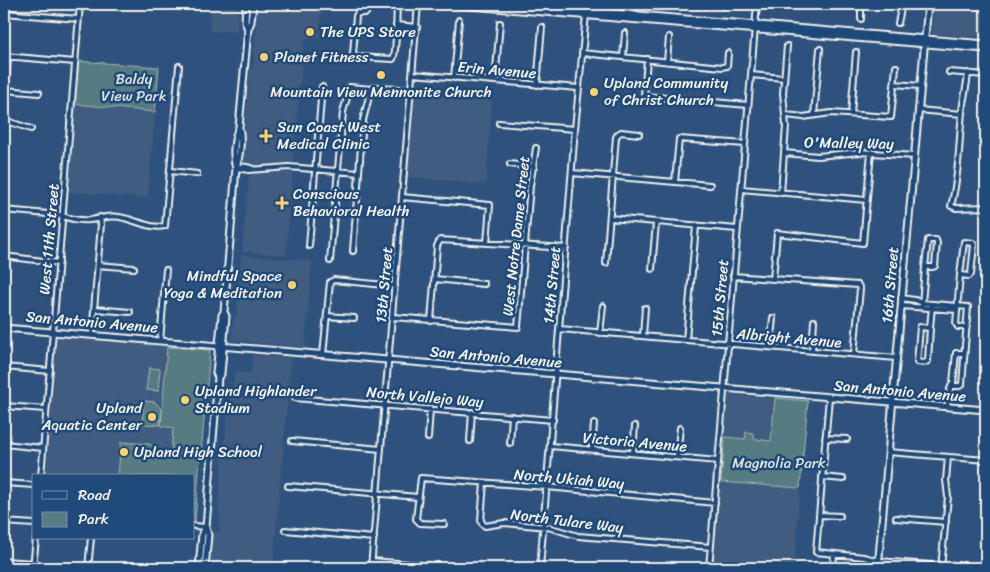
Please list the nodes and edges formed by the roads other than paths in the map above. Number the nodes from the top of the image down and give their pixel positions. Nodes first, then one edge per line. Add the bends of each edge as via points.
1 (80, 4) edge
2 (246, 4) edge
3 (253, 4) edge
4 (359, 4) edge
5 (418, 4) edge
6 (447, 4) edge
7 (507, 4) edge
8 (757, 4) edge
9 (861, 4) edge
10 (902, 4) edge
11 (928, 4) edge
12 (397, 7) dead end
13 (586, 10) edge
14 (4, 13) edge
15 (358, 13) junction
16 (78, 19) junction
17 (861, 19) dead end
18 (459, 20) dead end
19 (500, 23) dead end
20 (898, 23) dead end
21 (396, 26) junction
22 (542, 27) dead end
23 (754, 27) junction
24 (417, 28) junction
25 (248, 29) junction
26 (625, 33) dead end
27 (669, 37) dead end
28 (924, 41) junction
29 (986, 44) edge
30 (787, 46) dead end
31 (820, 49) dead end
32 (986, 49) edge
33 (856, 52) dead end
34 (582, 53) junction
35 (728, 53) dead end
36 (6, 56) edge
37 (623, 57) junction
38 (647, 59) junction
39 (75, 62) junction
40 (667, 62) junction
41 (179, 66) dead end
42 (896, 67) dead end
43 (949, 72) dead end
44 (968, 73) junction
45 (413, 74) junction
46 (751, 75) junction
47 (986, 75) edge
48 (454, 78) junction
49 (784, 78) junction
50 (495, 81) junction
51 (894, 84) junction
52 (537, 85) junction
53 (920, 86) junction
54 (322, 87) dead end
55 (578, 88) junction
56 (371, 89) junction
57 (5, 90) junction
58 (412, 90) junction
59 (39, 93) dead end
60 (748, 105) junction
61 (4, 108) edge
62 (918, 110) junction
63 (851, 114) junction
64 (962, 114) junction
65 (786, 115) junction
66 (814, 115) junction
67 (4, 120) edge
68 (499, 123) dead end
69 (31, 129) dead end
70 (575, 129) junction
71 (639, 134) dead end
72 (745, 144) junction
73 (536, 148) dead end
74 (871, 152) junction
75 (784, 153) junction
76 (914, 156) junction
77 (510, 164) dead end
78 (534, 167) junction
79 (236, 168) junction
80 (316, 170) junction
81 (171, 171) junction
82 (338, 171) junction
83 (359, 173) junction
84 (572, 173) junction
85 (196, 174) dead end
86 (613, 177) junction
87 (675, 182) junction
88 (710, 185) dead end
89 (741, 189) junction
90 (781, 192) junction
91 (402, 197) junction
92 (867, 200) junction
93 (986, 207) edge
94 (4, 210) edge
95 (63, 216) junction
96 (100, 218) junction
97 (610, 218) junction
98 (656, 223) junction
99 (696, 226) junction
100 (737, 229) junction
101 (487, 243) junction
102 (309, 246) dead end
103 (526, 246) junction
104 (566, 248) junction
105 (353, 250) dead end
106 (4, 256) edge
107 (330, 261) dead end
108 (59, 263) junction
109 (606, 264) dead end
110 (98, 265) junction
111 (925, 267) junction
112 (134, 268) dead end
113 (652, 269) dead end
114 (166, 270) dead end
115 (960, 275) junction
116 (734, 276) junction
117 (773, 279) junction
118 (435, 280) junction
119 (484, 284) dead end
120 (395, 286) junction
121 (901, 298) junction
122 (922, 305) junction
123 (602, 306) dead end
124 (900, 306) junction
125 (932, 306) junction
126 (645, 308) dead end
127 (957, 308) junction
128 (94, 309) junction
129 (130, 312) dead end
130 (326, 316) junction
131 (393, 317) junction
132 (354, 318) dead end
133 (773, 318) dead end
134 (431, 321) junction
135 (814, 321) dead end
136 (4, 328) edge
137 (930, 328) junction
138 (967, 328) junction
139 (560, 329) junction
140 (53, 332) junction
141 (600, 333) junction
142 (92, 335) junction
143 (643, 336) junction
144 (686, 340) junction
145 (160, 341) junction
146 (728, 344) junction
147 (221, 346) junction
148 (770, 347) junction
149 (812, 351) junction
150 (965, 353) junction
151 (854, 354) junction
152 (323, 355) junction
153 (896, 358) junction
154 (389, 360) junction
155 (4, 367) edge
156 (50, 371) junction
157 (556, 374) junction
158 (952, 386) junction
159 (724, 388) junction
160 (829, 397) junction
161 (295, 398) dead end
162 (892, 402) junction
163 (385, 405) junction
164 (4, 406) edge
165 (947, 407) junction
166 (46, 409) junction
167 (430, 409) junction
168 (986, 410) edge
169 (472, 412) junction
170 (512, 416) junction
171 (553, 420) junction
172 (594, 424) dead end
173 (635, 426) dead end
174 (680, 428) dead end
175 (428, 438) dead end
176 (825, 438) junction
177 (470, 440) dead end
178 (847, 440) dead end
179 (292, 441) dead end
180 (510, 443) dead end
181 (4, 444) edge
182 (550, 446) junction
183 (43, 448) junction
184 (381, 449) junction
185 (592, 449) junction
186 (633, 452) junction
187 (888, 452) junction
188 (677, 457) junction
189 (948, 457) junction
190 (986, 460) edge
191 (718, 461) junction
192 (41, 474) edge
193 (822, 477) junction
194 (843, 479) dead end
195 (484, 482) junction
196 (4, 483) edge
197 (32, 485) edge
198 (288, 486) dead end
199 (547, 487) junction
200 (378, 493) junction
201 (418, 497) junction
202 (714, 503) junction
203 (819, 515) junction
204 (840, 516) dead end
205 (896, 518) dead end
206 (4, 522) edge
207 (946, 522) junction
208 (32, 524) edge
209 (444, 524) dead end
210 (195, 526) edge
211 (544, 526) junction
212 (206, 527) junction
213 (285, 530) dead end
214 (374, 538) junction
215 (36, 540) edge
216 (91, 540) edge
217 (711, 547) junction
218 (834, 554) junction
219 (4, 560) edge
220 (372, 561) junction
221 (879, 561) junction
222 (34, 563) junction
223 (986, 564) edge
224 (942, 567) edge
225 (33, 568) edge
226 (88, 568) edge
227 (199, 568) edge
228 (205, 568) edge
229 (371, 568) edge
230 (458, 568) edge
231 (540, 568) edge
232 (709, 568) edge
233 (833, 568) edge
234 (878, 568) edge
235 (986, 568) edge

1 - 16 street, West 11th Street
2 - 25 main road
3 - 25 main road
4 - 15 street
4 - 15 street via 366,5 368,9 366,13
5 - 24 street, 13th Street
6 - 13 main road
7 - 13 main road
8 - 23 street, 15th Street
9 - 17 street
10 - 20 street
11 - 28 main road, 16th Street
12 - 21 street
13 - 23 main road
13 - 34 street, 14th Street
14 - 16 street
15 - 21 street via 353,54 356,57 393,60
16 - 39 street, West 11th Street
18 - 48 street
19 - 50 street
21 - 24 street
22 - 52 street
23 - 28 main road
23 - 46 street, 15th Street
24 - 45 street, 13th Street
25 - 79 main road
26 - 37 street
27 - 40 street
28 - 29 main road
28 - 32 main road
28 - 53 main road, 16th Street
30 - 49 street
31 - 66 street
33 - 63 street
34 - 37 street
34 - 55 street, 14th Street
35 - 40 street via 727,66 722,67
36 - 39 street
36 - 57 street
37 - 38 street
38 - 40 street
38 - 60 street via 644,96
39 - 95 street, West 11th Street
41 - 81 street
42 - 51 street
43 - 44 street
44 - 47 street
44 - 64 street
45 - 48 street, Erin Avenue
45 - 58 street, 13th Street
46 - 49 street
46 - 60 street, 15th Street
48 - 50 street, Erin Avenue
49 - 65 street
50 - 52 street, Erin Avenue
51 - 53 street
51 - 63 street via 892,117
52 - 55 street, Erin Avenue
53 - 62 main road, 16th Street
54 - 80 street
55 - 70 street, 14th Street
56 - 58 street
56 - 82 street via 348,89 342,112
56 - 83 street via 363,120
57 - 59 street
57 - 61 street
58 - 91 street, 13th Street
60 - 72 street, 15th Street
62 - 64 street
62 - 76 main road, 16th Street
63 - 66 street
64 - 93 street via 951,206
65 - 66 street
65 - 75 street
67 - 69 street
68 - 70 street
70 - 84 street, 14th Street
71 - 86 street via 621,132 616,137
72 - 87 street via 679,139
72 - 89 street, 15th Street
73 - 78 street, West Notre Dame Street
74 - 75 street, O'Malley Way via 818,156
74 - 76 street, O'Malley Way
74 - 92 street
75 - 90 street
76 - 121 main road, 16th Street
77 - 78 street
78 - 103 street, West Notre Dame Street
79 - 80 street
79 - 147 main road
80 - 82 street
80 - 102 street
81 - 85 street
81 - 96 street via 165,226 146,226 123,217
82 - 83 street
82 - 107 street
83 - 105 street
84 - 86 street
84 - 104 street, 14th Street
86 - 87 street
86 - 97 street
87 - 88 street
89 - 90 street
89 - 100 street, 15th Street
90 - 92 street
91 - 101 street via 490,205
91 - 120 street, 13th Street
92 - 117 street via 863,243 777,234
94 - 95 street
95 - 96 street via 82,220
95 - 108 street, West 11th Street
96 - 110 street
97 - 98 street
97 - 109 street
98 - 99 street
98 - 113 street
99 - 100 street
99 - 144 street
100 - 116 street, 15th Street
101 - 103 street
101 - 118 street via 440,240
103 - 104 street
103 - 134 street, West Notre Dame Street via 516,328
104 - 139 street, 14th Street
106 - 108 street
108 - 140 street, West 11th Street
110 - 112 street
110 - 128 street
111 - 111 street via 928,240 936,240 935,266
111 - 122 street
114 - 145 street
115 - 115 street via 963,244 973,243 971,274
115 - 127 street
116 - 117 street
116 - 146 street, 15th Street
117 - 151 street via 858,285
118 - 119 street
118 - 134 street
120 - 130 street via 334,280 330,282
120 - 131 street, 13th Street
121 - 122 street via 915,300
121 - 124 main road, 16th Street
122 - 124 street
122 - 125 street
123 - 141 street
124 - 153 main road, 16th Street
125 - 127 street
125 - 137 street
126 - 143 street
127 - 138 street via 956,326
127 - 138 street via 966,306 968,309
128 - 129 street
128 - 142 street
130 - 132 street
130 - 152 street
131 - 134 street
131 - 154 street, 13th Street
133 - 148 street
135 - 149 street
136 - 140 main road, San Antonio Avenue
137 - 137 street via 928,360 919,363 919,329
138 - 150 street
139 - 141 street, Albright Avenue
139 - 157 street, 14th Street
140 - 142 main road, San Antonio Avenue
140 - 156 street, West 11th Street
141 - 143 street, Albright Avenue
142 - 145 main road, San Antonio Avenue
143 - 144 street, Albright Avenue
144 - 146 street, Albright Avenue
145 - 147 main road, San Antonio Avenue
146 - 148 street, Albright Avenue
146 - 159 street, 15th Street
147 - 152 main road, San Antonio Avenue
147 - 212 main road
148 - 149 street, Albright Avenue
149 - 151 street, Albright Avenue
150 - 158 street via 956,353
150 - 158 street via 962,385
151 - 153 street, Albright Avenue
152 - 154 main road, San Antonio Avenue
153 - 162 main road, 16th Street
154 - 157 main road, San Antonio Avenue
154 - 163 street, 13th Street
155 - 156 street
156 - 166 street, West 11th Street
157 - 159 main road, San Antonio Avenue
157 - 171 street, 14th Street
158 - 165 street
159 - 160 main road, San Antonio Avenue
159 - 191 street, 15th Street
160 - 162 main road, San Antonio Avenue
160 - 176 street
161 - 163 street, North Vallejo Way
162 - 165 main road, San Antonio Avenue
162 - 187 main road, 16th Street
163 - 167 street, North Vallejo Way
163 - 184 street, 13th Street
164 - 166 street
165 - 168 main road, San Antonio Avenue
166 - 183 street, West 11th Street
167 - 169 street, North Vallejo Way
167 - 175 street
169 - 170 street, North Vallejo Way
169 - 177 street
170 - 171 street, North Vallejo Way
170 - 180 street
171 - 182 street, 14th Street
172 - 185 street
173 - 186 street
174 - 188 street
176 - 178 street
176 - 193 street
179 - 184 street
181 - 183 street
182 - 185 street, Victoria Avenue
182 - 199 street, 14th Street
183 - 192 street, West 11th Street
184 - 200 street, 13th Street
185 - 186 street, Victoria Avenue
186 - 188 street, Victoria Avenue
187 - 189 street
187 - 221 main road, 16th Street
188 - 191 street, Victoria Avenue
189 - 190 street
189 - 207 street
191 - 202 street, 15th Street
193 - 194 street
193 - 203 street
195 - 199 street, North Ukiah Way
195 - 201 street, North Ukiah Way via 420,478
195 - 211 street, North Tulare Way via 482,523 486,526 512,523
196 - 197 street
198 - 200 street
199 - 202 street, North Ukiah Way
199 - 211 street, 14th Street
200 - 201 street
200 - 214 street, 13th Street
201 - 209 street via 416,519 420,523
202 - 217 street, 15th Street
203 - 204 street
203 - 218 street via 816,552
205 - 207 street
206 - 208 street
207 - 224 street
210 - 212 street
211 - 217 street, North Tulare Way via 578,536
211 - 231 street, 14th Street
212 - 227 main road via 202,534
212 - 228 main road
213 - 214 street
214 - 220 street, 13th Street
215 - 222 street
216 - 226 street
217 - 232 street, 15th Street
218 - 221 street
218 - 233 street
219 - 222 street
220 - 229 street, 13th Street
220 - 230 street
221 - 224 street
221 - 234 main road, 16th Street
222 - 225 street
223 - 235 street

